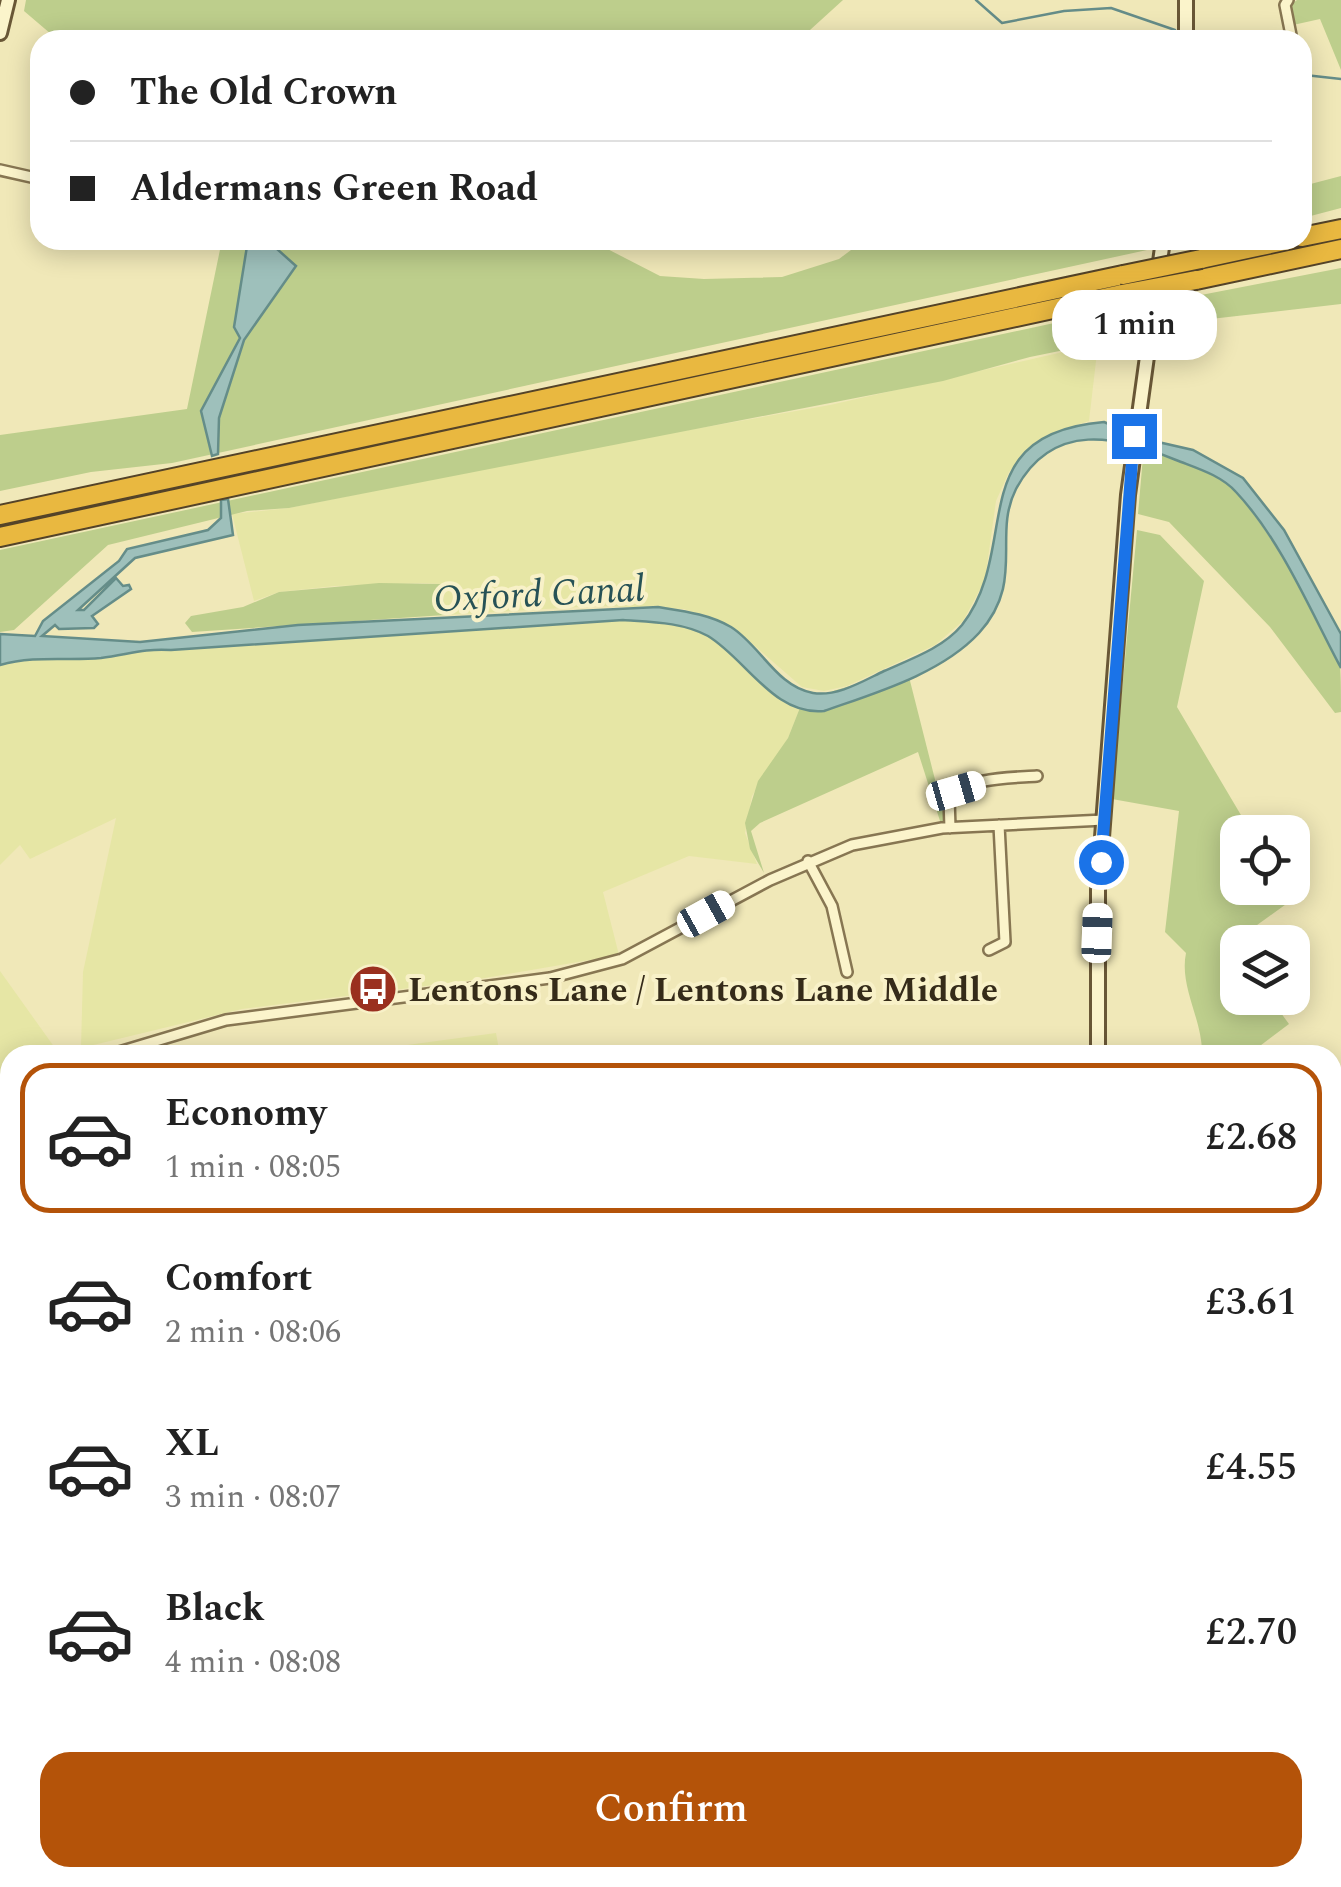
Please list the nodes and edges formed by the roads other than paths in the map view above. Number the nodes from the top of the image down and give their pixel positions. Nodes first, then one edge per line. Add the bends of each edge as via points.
1 (8, 0) edge
2 (1186, 0) edge
3 (1288, 0) edge
4 (1186, 30) edge
5 (1290, 30) edge
6 (0, 33) edge
7 (0, 170) edge
8 (30, 177) edge
9 (1341, 229) edge
10 (1312, 235) edge
11 (1341, 248) edge
12 (1161, 250) edge
13 (1243, 250) edge
14 (1123, 285) junction
15 (0, 515) edge
16 (0, 536) edge
17 (1037, 776) dead end
18 (1104, 820) junction
19 (999, 825) junction
20 (950, 828) junction
21 (808, 861) junction
22 (989, 950) dead end
23 (844, 969) dead end
24 (142, 1045) edge
25 (1098, 1045) edge

1 - 6 main road
2 - 4 main road
3 - 5 street
7 - 8 street
9 - 10 highway
11 - 14 highway, bridge via 1196,280
12 - 18 main road via 1128,495
13 - 14 highway, bridge
14 - 15 highway
14 - 16 highway
17 - 20 street via 956,791
18 - 19 street
18 - 25 main road
19 - 20 street
19 - 22 street via 1005,942
20 - 21 street via 852,844
21 - 23 street via 832,906
21 - 24 street via 622,959 550,978 226,1020

